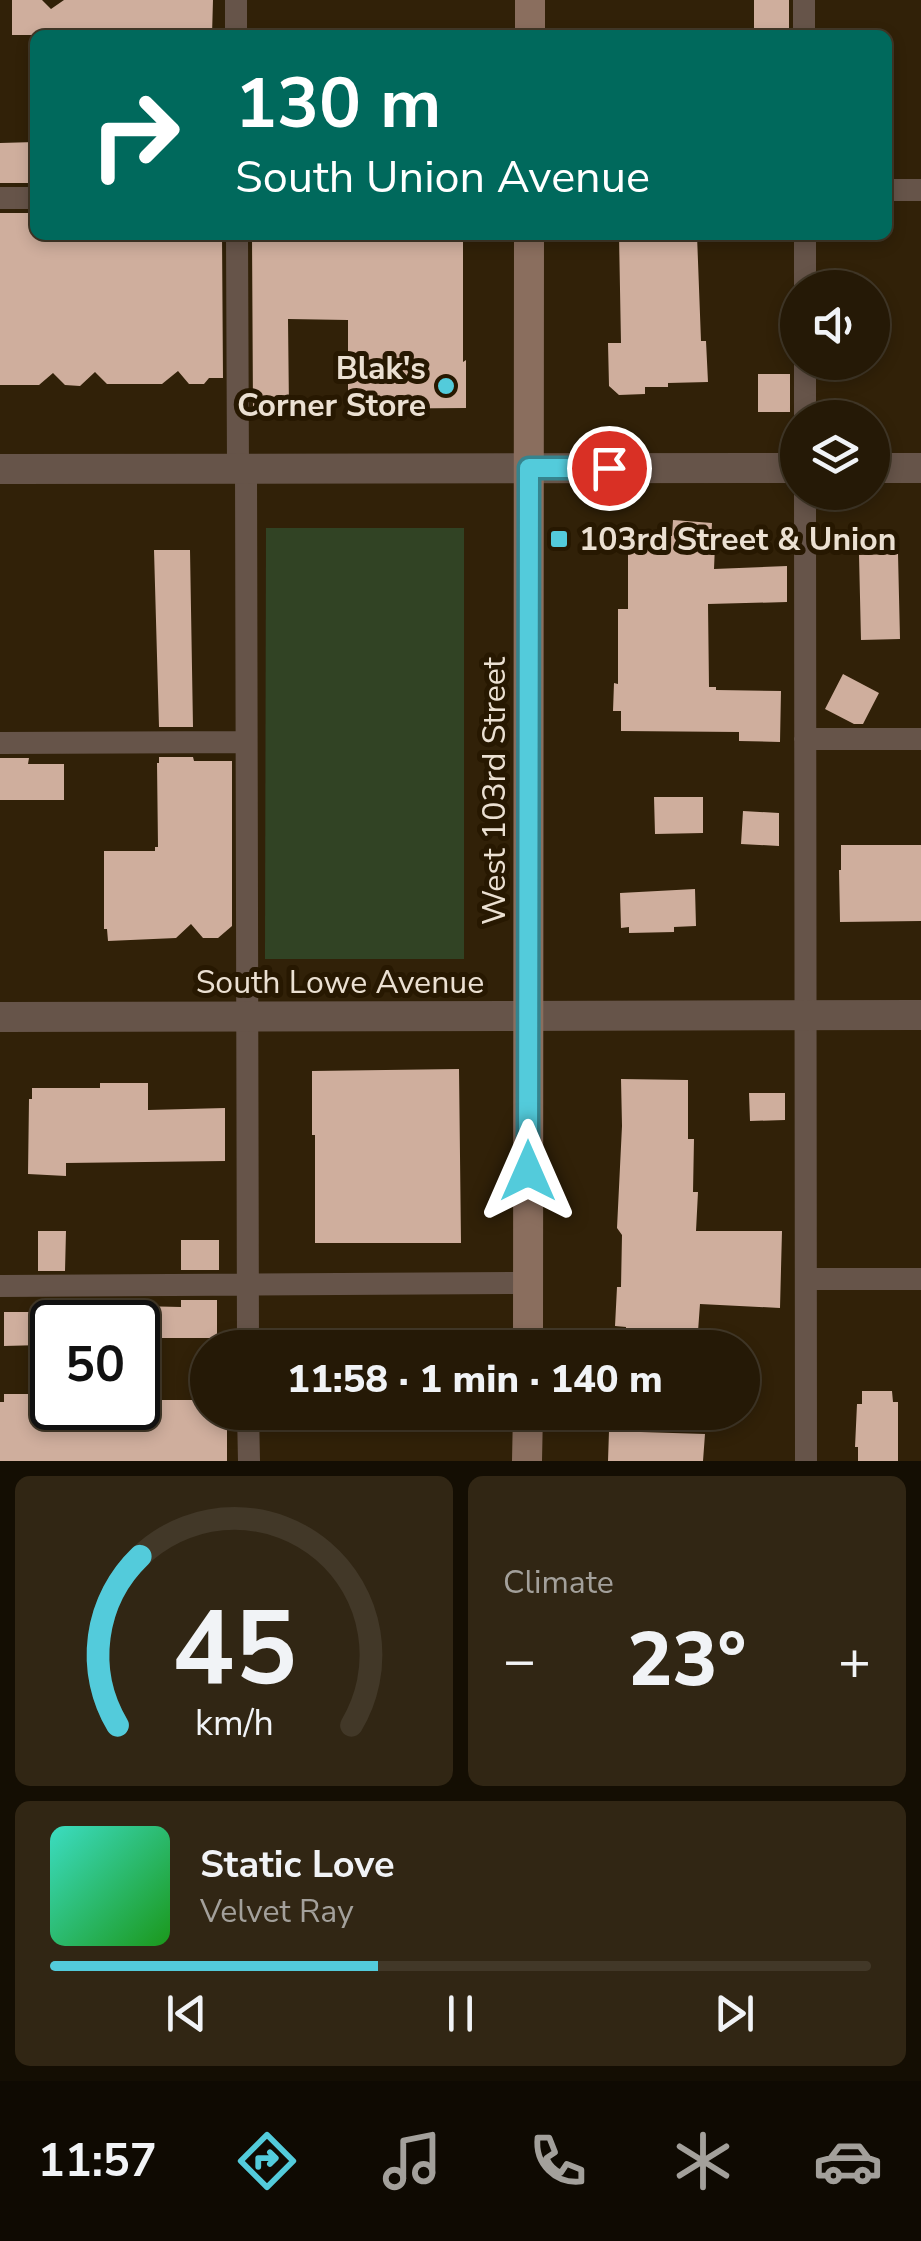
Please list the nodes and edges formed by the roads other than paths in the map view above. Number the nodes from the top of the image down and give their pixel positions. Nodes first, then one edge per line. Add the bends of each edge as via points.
1 (236, 0) edge
2 (530, 0) edge
3 (804, 0) edge
4 (236, 30) edge
5 (530, 30) edge
6 (804, 30) edge
7 (892, 190) edge
8 (921, 190) edge
9 (0, 198) edge
10 (30, 198) edge
11 (237, 240) edge
12 (529, 240) edge
13 (804, 240) edge
14 (805, 270) edge
15 (0, 468) edge
16 (242, 468) junction
17 (529, 468) junction
18 (780, 468) edge
19 (890, 468) edge
20 (921, 468) edge
21 (805, 510) edge
22 (921, 739) edge
23 (805, 740) junction
24 (246, 742) junction
25 (0, 743) edge
26 (921, 1015) edge
27 (247, 1016) junction
28 (528, 1016) junction
29 (806, 1016) junction
30 (0, 1017) edge
31 (806, 1279) junction
32 (921, 1279) edge
33 (528, 1282) junction
34 (248, 1284) junction
35 (0, 1286) edge
36 (248, 1330) edge
37 (528, 1330) edge
38 (248, 1430) edge
39 (528, 1430) edge
40 (248, 1461) edge
41 (528, 1461) edge
42 (806, 1461) edge

1 - 4 lane
2 - 5 main road
3 - 6 lane
7 - 8 lane
9 - 10 lane
11 - 16 lane
12 - 17 main road, West 103rd Street
13 - 14 lane
15 - 16 street
16 - 17 street
16 - 24 lane
17 - 18 street
17 - 28 main road, West 103rd Street
19 - 20 street
21 - 23 lane
22 - 23 lane
23 - 29 lane
24 - 25 lane
24 - 27 lane
26 - 29 street, South Lowe Avenue
27 - 28 street, South Lowe Avenue
27 - 30 street, South Lowe Avenue
27 - 34 lane
28 - 29 street, South Lowe Avenue
28 - 33 main road, West 103rd Street
29 - 31 lane
31 - 32 lane
31 - 42 lane
33 - 34 lane
33 - 37 main road, West 103rd Street
34 - 35 lane
34 - 36 lane
38 - 40 lane
39 - 41 main road

